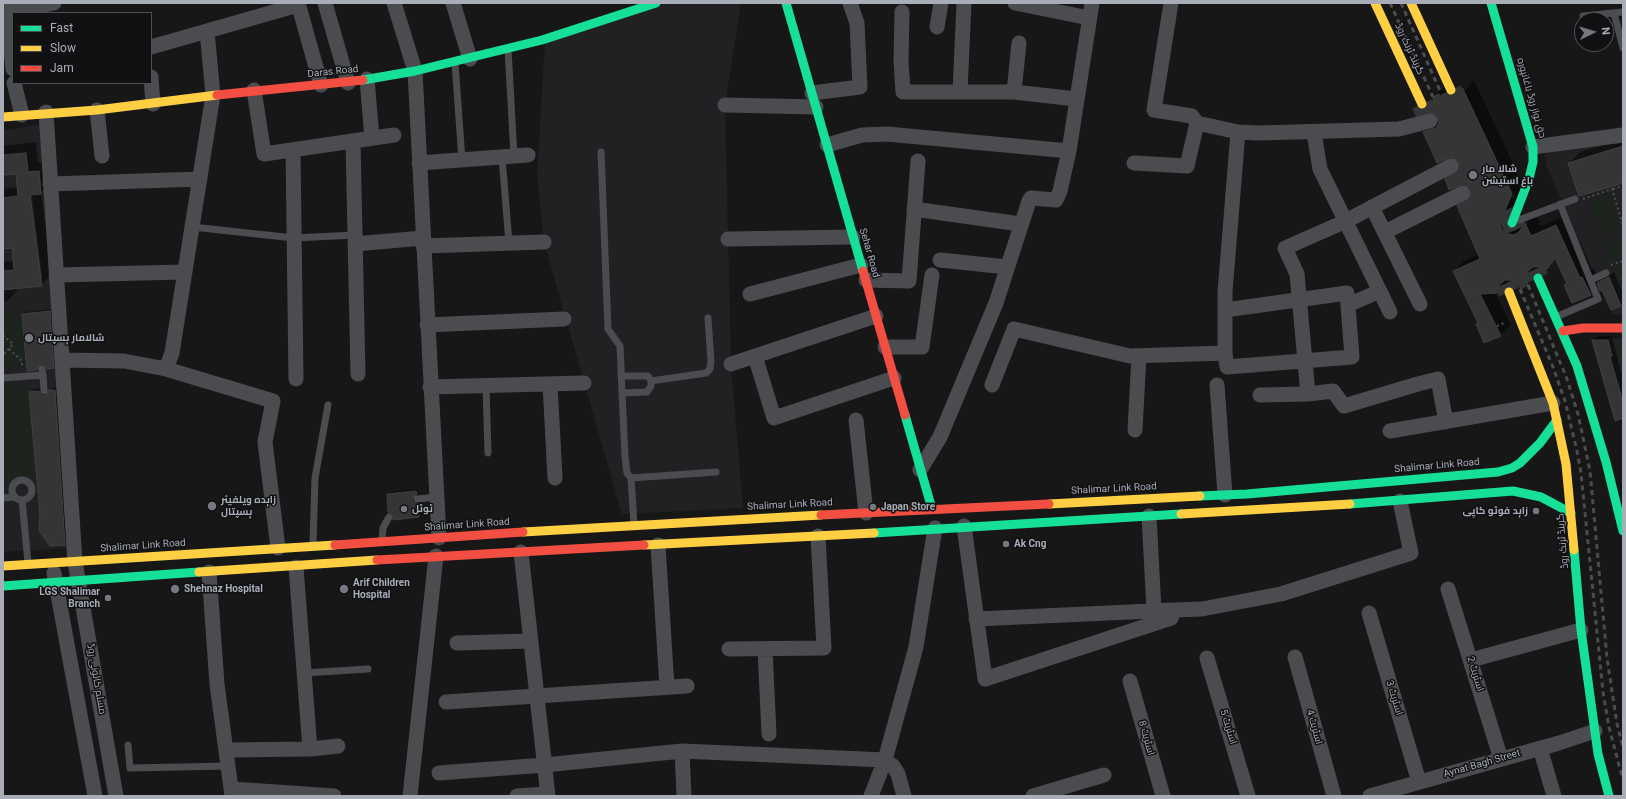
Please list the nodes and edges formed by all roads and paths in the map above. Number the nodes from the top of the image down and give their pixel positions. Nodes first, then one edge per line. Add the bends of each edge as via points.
1 (54, 3) edge
2 (325, 3) edge
3 (394, 3) edge
4 (453, 3) edge
5 (656, 3) edge
6 (786, 3) edge
7 (850, 3) edge
8 (941, 3) edge
9 (964, 3) edge
10 (1015, 3) edge
11 (1092, 3) edge
12 (1171, 3) edge
13 (1375, 3) edge
14 (1412, 3) edge
15 (1491, 3) edge
16 (298, 4) edge
17 (617, 9) edge
18 (5, 10) edge
19 (902, 12) dead end
20 (1614, 12) joint
21 (1623, 12) edge
22 (1407, 14) dead end
23 (1089, 18) junction
24 (1385, 23) junction
25 (1399, 23) dead end
26 (937, 27) dead end
27 (207, 31) junction
28 (1019, 43) dead end
29 (152, 47) edge
30 (1623, 48) edge
31 (508, 49) junction
32 (1424, 57) dead end
33 (1435, 57) junction
34 (470, 59) junction
35 (12, 62) edge
36 (455, 62) junction
37 (1414, 63) dead end
38 (415, 71) junction
39 (1408, 74) junction
40 (367, 79) junction
41 (348, 82) junction
42 (14, 84) edge
43 (152, 84) edge
44 (321, 85) junction
45 (254, 90) junction
46 (1451, 90) tunnel mouth
47 (960, 92) junction
48 (1014, 92) junction
49 (213, 95) junction
50 (1076, 99) junction
51 (814, 100) junction
52 (154, 104) junction
53 (1422, 104) tunnel mouth
54 (725, 105) dead end
55 (97, 110) junction
56 (46, 112) junction
57 (22, 115) junction
58 (3, 117) edge
59 (1430, 121) dead end
60 (1197, 123) junction
61 (1238, 132) junction
62 (1314, 133) junction
63 (394, 135) dead end
64 (1623, 136) edge
65 (372, 138) junction
66 (354, 141) junction
67 (827, 145) junction
68 (1533, 147) junction
69 (293, 150) junction
70 (1069, 151) junction
71 (600, 152) dead end
72 (102, 156) dead end
73 (515, 156) junction
74 (462, 160) junction
75 (918, 160) dead end
76 (419, 163) junction
77 (1134, 163) dead end
78 (1451, 166) dead end
79 (200, 179) junction
80 (50, 184) junction
81 (1623, 186) edge
82 (1612, 189) junction
83 (1463, 193) dead end
84 (1575, 199) joint
85 (1560, 204) junction
86 (1372, 207) junction
87 (914, 209) junction
88 (1344, 222) junction
89 (1512, 223) joint
90 (1020, 224) junction
91 (1623, 225) edge
92 (192, 227) junction
93 (1385, 232) junction
94 (854, 237) junction
95 (294, 238) junction
96 (355, 239) junction
97 (728, 239) dead end
98 (423, 242) junction
99 (544, 242) dead end
100 (509, 243) junction
101 (940, 260) dead end
102 (1623, 261) edge
103 (862, 265) junction
104 (1610, 265) dead end
105 (1007, 267) junction
106 (185, 272) junction
107 (1606, 273) dead end
108 (932, 275) dead end
109 (56, 276) junction
110 (1538, 278) tunnel mouth
111 (866, 280) junction
112 (1591, 280) junction
113 (1380, 290) junction
114 (1509, 292) tunnel mouth
115 (750, 294) dead end
116 (1300, 300) junction
117 (1420, 304) dead end
118 (1348, 305) junction
119 (1225, 310) junction
120 (1390, 312) dead end
121 (876, 316) junction
122 (1556, 317) junction
123 (708, 318) dead end
124 (564, 319) dead end
125 (427, 325) junction
126 (1623, 328) edge
127 (1563, 331) junction
128 (3, 337) edge
129 (885, 347) junction
130 (9, 349) junction
131 (3, 352) edge
132 (1225, 353) junction
133 (755, 356) junction
134 (1139, 356) junction
135 (62, 360) junction
136 (1305, 361) junction
137 (731, 364) dead end
138 (166, 369) junction
139 (358, 374) dead end
140 (621, 376) junction
141 (23, 377) junction
142 (3, 378) edge
143 (894, 378) junction
144 (296, 379) dead end
145 (651, 380) junction
146 (584, 382) dead end
147 (550, 384) junction
148 (992, 384) dead end
149 (1217, 385) dead end
150 (486, 386) junction
151 (430, 387) junction
152 (44, 391) dead end
153 (622, 393) junction
154 (1308, 394) junction
155 (1260, 395) dead end
156 (1553, 403) junction
157 (328, 405) dead end
158 (856, 420) dead end
159 (1557, 420) junction
160 (1446, 422) junction
161 (1135, 430) dead end
162 (1390, 431) dead end
163 (488, 453) dead end
164 (920, 470) junction
165 (716, 472) dead end
166 (555, 478) dead end
167 (631, 478) junction
168 (1225, 495) junction
169 (437, 497) junction
170 (1181, 497) junction
171 (3, 498) edge
172 (18, 499) junction
173 (417, 499) dead end
174 (1400, 501) junction
175 (932, 509) junction
176 (866, 512) junction
177 (1571, 513) junction
178 (1182, 514) junction
179 (1149, 516) junction
180 (389, 517) dead end
181 (715, 520) junction
182 (634, 524) junction
183 (964, 526) junction
184 (935, 528) junction
185 (1623, 531) edge
186 (818, 536) junction
187 (439, 538) junction
188 (717, 541) junction
189 (382, 542) junction
190 (658, 545) junction
191 (313, 546) junction
192 (278, 548) junction
193 (521, 552) junction
194 (436, 556) junction
195 (76, 562) junction
196 (53, 563) junction
197 (29, 565) junction
198 (3, 566) edge
199 (296, 567) junction
200 (208, 572) junction
201 (79, 581) junction
202 (55, 583) junction
203 (3, 586) edge
204 (1448, 589) dead end
205 (1154, 610) junction
206 (1174, 610) junction
207 (1369, 613) dead end
208 (976, 619) junction
209 (1581, 630) junction
210 (530, 641) junction
211 (457, 643) dead end
212 (729, 649) dead end
213 (765, 649) junction
214 (1294, 657) dead end
215 (1207, 658) dead end
216 (1470, 660) junction
217 (368, 669) dead end
218 (304, 673) junction
219 (1130, 681) dead end
220 (687, 686) dead end
221 (667, 687) junction
222 (536, 697) junction
223 (446, 702) dead end
224 (1595, 731) junction
225 (769, 734) dead end
226 (128, 745) dead end
227 (338, 746) dead end
228 (1540, 748) junction
229 (310, 749) junction
230 (227, 750) junction
231 (682, 750) junction
232 (1501, 759) junction
233 (885, 760) junction
234 (545, 765) junction
235 (229, 766) junction
236 (439, 773) dead end
237 (1104, 775) dead end
238 (1419, 782) junction
239 (232, 792) edge
240 (268, 794) edge
241 (548, 795) edge
242 (95, 796) edge
243 (116, 796) edge
244 (334, 796) edge
245 (410, 796) edge
246 (517, 796) edge
247 (684, 796) edge
248 (871, 796) edge
249 (904, 796) edge
250 (1033, 796) edge
251 (1163, 796) edge
252 (1248, 796) edge
253 (1334, 796) edge
254 (1370, 796) edge
255 (1554, 796) edge
256 (1609, 796) edge

1 - 18 street
2 - 41 street
3 - 38 street
4 - 34 street
5 - 17 main road, Daras Road
6 - 51 main road, Sehar Road
7 - 51 street via 857,23 860,87
8 - 26 street
9 - 47 street
10 - 23 street
11 - 23 street
12 - 60 street via 1154,110 1192,116
13 - 24 main road, گرینڈ ٹرنک روڈ
14 - 22 main road
14 - 33 main road, گرینڈ ٹرنک روڈ
15 - 68 main road, حق نواز روڈ باغانپورہ
16 - 27 street
16 - 44 street
17 - 31 main road, Daras Road
18 - 35 street
19 - 47 street via 903,92
20 - 21 lane
20 - 30 lane
23 - 50 street
24 - 25 main road
24 - 39 main road, گرینڈ ٹرنک روڈ
27 - 29 street
27 - 49 street
28 - 48 street
31 - 34 main road, Daras Road
31 - 73 lane
32 - 33 main road
33 - 46 main road, گرینڈ ٹرنک روڈ
34 - 36 main road, Daras Road
36 - 38 main road, Daras Road
36 - 74 lane
37 - 39 main road
38 - 40 main road, Daras Road
38 - 76 street
39 - 53 main road, گرینڈ ٹرنک روڈ
40 - 41 main road, Daras Road
40 - 65 street
41 - 44 main road, Daras Road
42 - 57 street
43 - 52 street
44 - 45 main road, Daras Road
45 - 49 main road, Daras Road
45 - 69 street via 264,154
47 - 48 street
48 - 50 street
49 - 52 main road, Daras Road
49 - 79 street
50 - 70 street
51 - 54 street
51 - 67 main road, Sehar Road
52 - 55 main road, Daras Road
55 - 56 main road, Daras Road
55 - 72 street
56 - 57 main road, Daras Road
56 - 80 street, مسلم کالونی روڈ
57 - 58 main road, Daras Road
59 - 62 street via 1399,129
60 - 61 street
60 - 77 street via 1187,166
61 - 62 street
61 - 119 street
62 - 88 street via 1320,170
63 - 65 street
64 - 68 street
65 - 66 street
66 - 69 street
66 - 96 street
67 - 70 street via 862,135 887,134
67 - 94 main road, Sehar Road
68 - 89 main road, حق نواز روڈ باغانپورہ via 1533,162 1524,198
69 - 95 street
70 - 90 street via 1056,200 1031,198
71 - 140 lane via 608,329 620,346
73 - 74 street
73 - 100 lane
74 - 76 street
75 - 87 street
76 - 98 street
78 - 86 street
79 - 80 street
79 - 92 street
80 - 109 street, مسلم کالونی روڈ
81 - 82 path
82 - 84 path
82 - 91 path
83 - 93 street
84 - 85 lane
85 - 89 lane
85 - 112 lane
86 - 88 street
86 - 93 street
87 - 90 street
87 - 111 street via 909,281
88 - 113 street
88 - 116 street via 1285,248 1297,274
90 - 105 street
92 - 95 lane
92 - 106 street
93 - 117 street
94 - 97 street
94 - 103 main road, Sehar Road
95 - 96 lane
95 - 144 street
96 - 98 street
96 - 139 street
98 - 100 street
98 - 125 street
99 - 100 street
101 - 105 street
102 - 104 path
103 - 111 main road, Sehar Road
103 - 115 street
105 - 164 street via 996,303 940,437
106 - 109 street
106 - 138 street via 172,353
107 - 112 lane
108 - 129 street via 922,347
109 - 135 street, مسلم کالونی روڈ
110 - 122 main road
111 - 121 main road, Sehar Road
112 - 122 lane via 1598,299
113 - 118 street
113 - 120 street
114 - 156 main road, گرینڈ ٹرنک روڈ
116 - 118 street via 1347,293
116 - 119 street
116 - 136 street
118 - 136 street via 1352,357
119 - 132 street
121 - 129 main road, Sehar Road
121 - 133 street
122 - 127 main road
123 - 145 lane via 710,369 701,375
124 - 125 street
125 - 151 street
126 - 127 main road
127 - 185 main road via 1584,388
128 - 130 path via 13,344
129 - 143 main road, Sehar Road
130 - 131 path
130 - 141 path via 22,361
132 - 134 street
132 - 136 street via 1227,367
133 - 137 street
133 - 143 street via 774,418
134 - 148 street via 1014,329
134 - 161 street
135 - 138 street via 124,361
135 - 195 street, مسلم کالونی روڈ
136 - 154 street
138 - 192 street via 273,401 265,442
140 - 145 lane via 648,376
140 - 153 lane
141 - 142 lane
141 - 152 lane via 42,372
143 - 164 main road, Sehar Road
145 - 153 lane via 647,392
146 - 147 street
147 - 150 street
147 - 166 street
149 - 168 street
150 - 151 street
150 - 163 lane
151 - 169 street
153 - 167 lane via 624,457 627,473
154 - 155 street
154 - 160 street via 1333,391 1344,406 1438,380
156 - 159 main road, گرینڈ ٹرنک روڈ
156 - 160 street
157 - 191 lane via 315,478
158 - 176 street
159 - 168 main road, Shalimar Link Road via 1540,443 1520,463 1498,472
159 - 177 main road, گرینڈ ٹرنک روڈ via 1566,464
160 - 162 street
164 - 175 main road, Sehar Road
165 - 167 lane
167 - 182 lane
168 - 170 main road, Shalimar Link Road
169 - 173 lane
169 - 187 street
170 - 175 main road, Shalimar Link Road
170 - 178 main road
171 - 172 lane
172 - 172 lane via 27,499 35,489 25,481 20,481 13,488
172 - 197 lane
174 - 177 main road via 1513,491 1541,497
174 - 178 main road
174 - 206 street via 1411,553 1281,594 1202,609
175 - 176 main road, Shalimar Link Road
176 - 181 main road, Shalimar Link Road
177 - 209 main road, گرینڈ ٹرنک روڈ
178 - 179 main road
179 - 183 main road
179 - 205 street
180 - 189 lane via 383,528
181 - 182 main road, Shalimar Link Road
181 - 188 main road
182 - 187 main road, Shalimar Link Road
183 - 184 main road
183 - 208 street
184 - 186 main road
184 - 233 street via 916,647
186 - 188 main road
186 - 213 street via 824,648
187 - 189 main road, Shalimar Link Road
188 - 190 main road
189 - 191 main road, Shalimar Link Road
190 - 193 main road
190 - 221 street
191 - 192 main road, Shalimar Link Road
192 - 195 main road, Shalimar Link Road
193 - 194 main road
193 - 210 street
194 - 199 main road
194 - 245 street
195 - 196 main road, Shalimar Link Road
195 - 201 street, مسلم کالونی روڈ
196 - 197 main road, Shalimar Link Road
196 - 202 street
197 - 198 main road, Shalimar Link Road
199 - 200 main road
199 - 218 street
200 - 201 main road
200 - 230 street
201 - 202 main road
201 - 243 street, مسلم کالونی روڈ
202 - 203 main road
202 - 242 street
204 - 216 street, اسٹریٹ 2
205 - 206 street
205 - 208 street
206 - 208 street via 1171,618 985,679
207 - 238 street, اسٹریٹ 3
209 - 216 street
209 - 224 main road, گرینڈ ٹرنک روڈ
210 - 211 street
210 - 222 street
212 - 213 street
213 - 225 street
214 - 253 street, اسٹریٹ 4
215 - 252 street, اسٹریٹ 5
216 - 232 street, اسٹریٹ 2
217 - 218 lane
218 - 229 street
219 - 251 street, اسٹریٹ 8
220 - 221 street
221 - 222 street
222 - 223 street
222 - 234 street
224 - 228 street, Aynat Bagh Street
224 - 256 main road, گرینڈ ٹرنک روڈ via 1601,769
226 - 235 lane via 130,768
227 - 229 street
228 - 232 street, Aynat Bagh Street
228 - 255 street
229 - 230 street
230 - 235 street
231 - 233 street
231 - 234 street
231 - 247 street
232 - 238 street, Aynat Bagh Street
233 - 248 street
233 - 249 street via 898,774
234 - 236 street
234 - 241 street
235 - 239 street
237 - 250 street
238 - 254 street, Aynat Bagh Street
239 - 240 street
240 - 244 street
241 - 246 street

